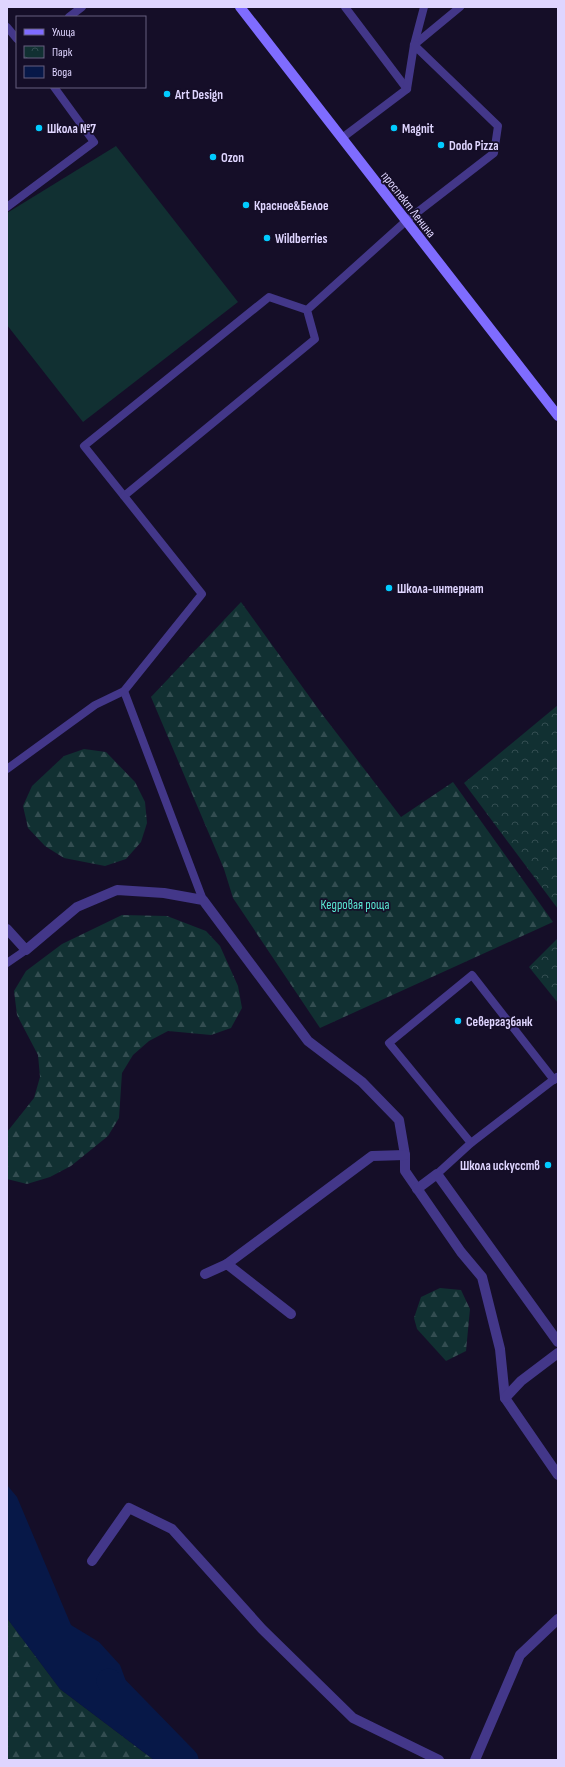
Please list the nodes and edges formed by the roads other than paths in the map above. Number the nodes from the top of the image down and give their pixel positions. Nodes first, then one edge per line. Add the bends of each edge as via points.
1 (240, 7) edge
2 (345, 7) edge
3 (424, 7) edge
4 (460, 7) edge
5 (7, 27) edge
6 (16, 37) edge
7 (414, 44) junction
8 (55, 88) edge
9 (407, 89) junction
10 (342, 138) junction
11 (7, 207) edge
12 (406, 221) junction
13 (307, 310) junction
14 (558, 416) edge
15 (124, 496) junction
16 (124, 691) junction
17 (7, 768) edge
18 (203, 900) junction
19 (7, 929) edge
20 (26, 950) junction
21 (7, 963) edge
22 (556, 1078) edge
23 (471, 1144) junction
24 (404, 1155) junction
25 (437, 1174) junction
26 (417, 1189) junction
27 (227, 1264) junction
28 (205, 1274) dead end
29 (291, 1314) dead end
30 (558, 1342) edge
31 (558, 1353) edge
32 (505, 1398) junction
33 (558, 1475) edge
34 (92, 1560) dead end
35 (558, 1619) edge
36 (439, 1760) edge
37 (474, 1760) edge

1 - 10 street, проспект Ленина
2 - 9 lane
3 - 7 lane
4 - 7 lane
5 - 6 lane
7 - 9 lane
7 - 12 lane via 498,126 494,153
8 - 11 lane via 94,142
9 - 10 lane
10 - 12 street, проспект Ленина
12 - 13 lane
12 - 14 street, проспект Ленина
13 - 15 lane via 315,339
13 - 15 lane via 269,298 84,446
15 - 16 lane via 202,594
16 - 17 lane via 95,705
16 - 18 lane
18 - 20 street via 164,893 117,890 77,908
18 - 24 street via 308,1041 362,1082 398,1120
19 - 20 street
20 - 21 lane
22 - 23 lane
22 - 23 lane via 472,975 388,1043
23 - 25 lane
24 - 26 street via 405,1171
24 - 27 street via 372,1156
25 - 26 street
25 - 30 street
26 - 32 street via 461,1252 482,1277 500,1350
27 - 28 street
27 - 29 street
31 - 32 street
32 - 33 street
34 - 36 street via 129,1508 172,1529 262,1630 352,1718
35 - 37 street via 520,1655

